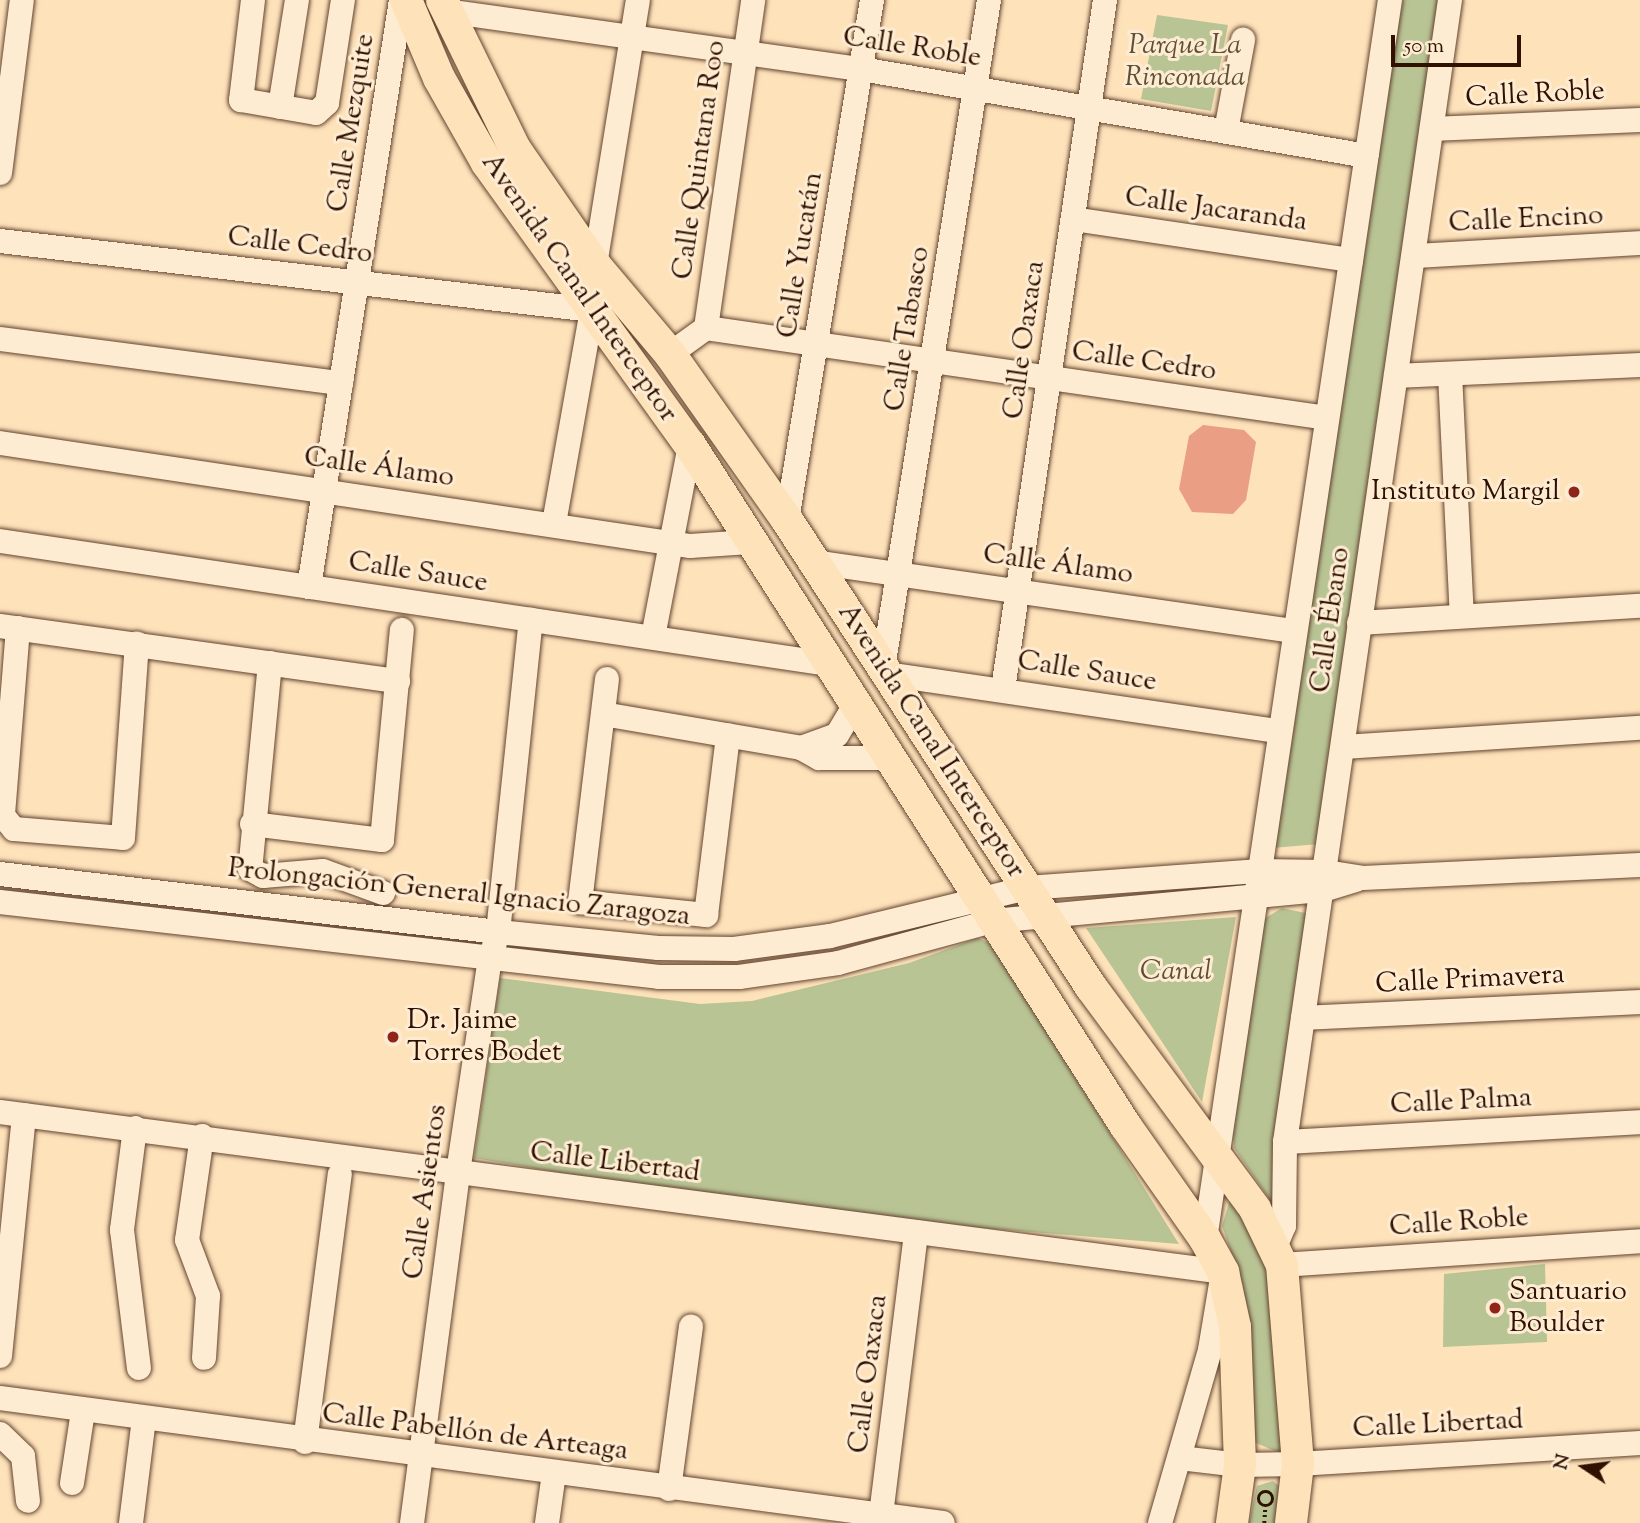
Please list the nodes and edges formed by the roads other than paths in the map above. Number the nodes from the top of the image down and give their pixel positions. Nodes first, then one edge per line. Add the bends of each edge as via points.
1 (22, 0) edge
2 (253, 0) edge
3 (296, 0) edge
4 (343, 0) edge
5 (404, 0) edge
6 (638, 0) edge
7 (753, 0) edge
8 (872, 0) edge
9 (989, 0) edge
10 (1105, 0) edge
11 (1390, 0) edge
12 (1450, 0) edge
13 (444, 6) edge
14 (633, 36) junction
15 (1243, 40) dead end
16 (745, 52) junction
17 (861, 69) junction
18 (975, 88) junction
19 (280, 107) junction
20 (1089, 108) junction
21 (1640, 120) edge
22 (1432, 129) junction
23 (1226, 131) junction
24 (1367, 156) junction
25 (0, 173) edge
26 (1073, 219) junction
27 (0, 241) edge
28 (1640, 243) edge
29 (1415, 256) junction
30 (1351, 260) junction
31 (595, 265) junction
32 (357, 282) junction
33 (592, 310) junction
34 (706, 328) junction
35 (0, 339) edge
36 (817, 344) junction
37 (670, 354) junction
38 (932, 363) junction
39 (1640, 365) edge
40 (1450, 374) junction
41 (1396, 376) junction
42 (1050, 379) junction
43 (341, 383) junction
44 (1327, 418) junction
45 (0, 443) edge
46 (690, 445) junction
47 (324, 490) junction
48 (767, 493) junction
49 (786, 520) junction
50 (554, 524) junction
51 (0, 541) edge
52 (750, 542) junction
53 (672, 543) junction
54 (814, 562) junction
55 (900, 574) junction
56 (309, 587) junction
57 (1018, 588) junction
58 (1640, 606) edge
59 (1462, 616) junction
60 (531, 620) junction
61 (854, 623) junction
62 (1359, 623) junction
63 (9, 627) edge
64 (402, 630) dead end
65 (1294, 631) junction
66 (653, 638) junction
67 (136, 644) junction
68 (270, 663) junction
69 (828, 664) junction
70 (885, 671) junction
71 (607, 679) dead end
72 (398, 681) junction
73 (1003, 689) junction
74 (855, 705) junction
75 (603, 714) junction
76 (1640, 728) edge
77 (1278, 731) junction
78 (728, 736) junction
79 (1344, 747) junction
80 (801, 748) junction
81 (888, 758) junction
82 (252, 824) junction
83 (1640, 865) edge
84 (1259, 871) junction
85 (0, 874) edge
86 (1324, 881) junction
87 (1256, 897) junction
88 (1034, 901) junction
89 (0, 902) edge
90 (986, 909) junction
91 (413, 921) junction
92 (498, 932) junction
93 (490, 958) junction
94 (1640, 1002) edge
95 (1303, 1018) junction
96 (12, 1114) edge
97 (1640, 1122) edge
98 (135, 1128) junction
99 (202, 1136) junction
100 (1285, 1142) junction
101 (1219, 1163) junction
102 (458, 1172) junction
103 (340, 1174) dead end
104 (7, 1227) edge
105 (916, 1232) junction
106 (1205, 1239) junction
107 (1640, 1241) edge
108 (1279, 1256) junction
109 (1223, 1272) junction
110 (4, 1291) edge
111 (691, 1326) dead end
112 (0, 1356) edge
113 (204, 1359) dead end
114 (139, 1368) dead end
115 (0, 1398) edge
116 (83, 1410) junction
117 (144, 1419) junction
118 (0, 1434) edge
119 (305, 1441) junction
120 (1640, 1443) edge
121 (421, 1457) junction
122 (1181, 1458) junction
123 (1298, 1464) junction
124 (1240, 1465) junction
125 (554, 1473) junction
126 (72, 1483) dead end
127 (669, 1489) junction
128 (28, 1501) dead end
129 (1278, 1515) edge
130 (881, 1519) edge
131 (131, 1523) edge
132 (412, 1523) edge
133 (547, 1523) edge
134 (943, 1523) edge
135 (1160, 1523) edge
136 (1232, 1523) edge

1 - 25 street
2 - 19 street via 239,95 244,102
3 - 19 street
4 - 19 street via 327,103 316,113
5 - 32 street, Calle Mezquite
5 - 33 main road, Avenida Canal Interceptor via 439,78 487,163
6 - 14 street
7 - 16 street, Calle Quintana Roo
8 - 17 street, Calle Yucatán
9 - 18 street, Calle Tabasco
10 - 20 street, Calle Oaxaca
11 - 24 street, Calle Ébano
12 - 22 street, Calle Ébano
13 - 14 street, Calle Roble
13 - 31 main road, Avenida Canal Interceptor via 515,149
14 - 16 street, Calle Roble
14 - 31 street
15 - 23 street
16 - 17 street, Calle Roble
16 - 34 street, Calle Quintana Roo
17 - 18 street, Calle Roble
17 - 36 street, Calle Yucatán
18 - 20 street, Calle Roble
18 - 38 street, Calle Tabasco
20 - 23 street, Calle Roble
20 - 26 street, Calle Oaxaca
21 - 22 street, Calle Roble
22 - 29 street, Calle Ébano
23 - 24 street, Calle Roble
24 - 30 street, Calle Ébano
26 - 30 street, Calle Jacaranda
26 - 42 street, Calle Oaxaca
27 - 32 street, Calle Cedro
28 - 29 street, Calle Encino
29 - 41 street, Calle Ébano
30 - 44 street, Calle Ébano
31 - 37 main road, Avenida Canal Interceptor
32 - 33 street, Calle Cedro
32 - 43 street, Calle Mezquite
33 - 46 main road, Avenida Canal Interceptor
33 - 50 street
34 - 36 street, Calle Cedro
34 - 37 street
35 - 43 street
36 - 38 street, Calle Cedro
36 - 49 street, Calle Yucatán
37 - 48 main road, Avenida Canal Interceptor
38 - 42 street, Calle Cedro
38 - 55 street, Calle Tabasco
39 - 40 street
40 - 41 street
40 - 59 street
41 - 62 street, Calle Ébano
42 - 44 street, Calle Cedro
42 - 57 street, Calle Oaxaca
43 - 47 street, Calle Mezquite
44 - 65 street, Calle Ébano
45 - 47 street, Calle Álamo
46 - 48 main road via 748,504 758,505
46 - 52 main road, Avenida Canal Interceptor
46 - 53 street
47 - 50 street, Calle Álamo
47 - 56 street, Calle Mezquite
48 - 49 main road, Avenida Canal Interceptor
49 - 54 main road, Avenida Canal Interceptor
50 - 53 street, Calle Álamo
51 - 56 street, Calle Sauce
52 - 53 street, Calle Álamo via 707,547
52 - 61 main road via 769,536
52 - 69 main road, Avenida Canal Interceptor
53 - 66 street
54 - 55 street, Calle Álamo
54 - 61 main road, Avenida Canal Interceptor
55 - 57 street, Calle Álamo
55 - 70 street, Calle Tabasco
56 - 60 street, Calle Sauce
57 - 65 street, Calle Álamo
57 - 73 street, Calle Oaxaca
58 - 59 street
59 - 62 street
60 - 66 street, Calle Sauce
60 - 92 street, Calle Asientos
61 - 70 main road, Avenida Canal Interceptor
62 - 79 street, Calle Ébano
63 - 67 street
63 - 67 street via 3,816 15,829 123,838
64 - 72 street
65 - 77 street, Calle Ébano
66 - 69 street, Calle Sauce
67 - 68 street
68 - 72 street
68 - 82 street
69 - 74 main road, Avenida Canal Interceptor
70 - 73 street, Calle Sauce
70 - 88 main road, Avenida Canal Interceptor
71 - 75 street
72 - 82 street via 382,840
73 - 77 street, Calle Sauce
74 - 80 street via 837,735
74 - 81 main road, Avenida Canal Interceptor
75 - 78 street
75 - 78 street via 580,902 706,915
76 - 79 street
77 - 84 street, Calle Ébano
78 - 80 street
79 - 86 street, Calle Ébano
80 - 81 street via 819,758
81 - 90 main road, Avenida Canal Interceptor
82 - 91 street via 249,851 274,863 345,863 373,878
83 - 86 street
84 - 86 street, Prolongación General Ignacio Zaragoza
84 - 87 street, Calle Ébano
84 - 88 street, Prolongación General Ignacio Zaragoza
85 - 91 street, Prolongación General Ignacio Zaragoza
86 - 87 street, Prolongación General Ignacio Zaragoza
86 - 95 street, Calle Ébano
87 - 88 street, Prolongación General Ignacio Zaragoza
87 - 101 street, Calle Ébano
88 - 90 street, Prolongación General Ignacio Zaragoza
88 - 101 main road, Avenida Canal Interceptor
89 - 93 street, Prolongación General Ignacio Zaragoza
90 - 92 street, Prolongación General Ignacio Zaragoza via 734,949 658,948
90 - 93 street, Prolongación General Ignacio Zaragoza via 838,963 738,977 659,977
90 - 106 main road, Avenida Canal Interceptor via 1125,1125
91 - 92 street, Prolongación General Ignacio Zaragoza
92 - 93 street, Calle Asientos
93 - 102 street, Calle Asientos
94 - 95 street, Calle Primavera
95 - 100 street, Calle Ébano
96 - 98 street, Calle Libertad
96 - 104 street
97 - 100 street, Calle Palma
98 - 99 street, Calle Libertad
98 - 114 street via 122,1230
99 - 102 street, Calle Libertad
99 - 113 street via 187,1240 208,1296
100 - 108 street, Calle Ébano
101 - 106 street, Calle Ébano
101 - 108 main road, Avenida Canal Interceptor via 1255,1209
102 - 105 street, Calle Libertad
102 - 121 street, Calle Asientos
103 - 119 street
104 - 110 street
105 - 109 street, Calle Libertad
105 - 130 street, Calle Oaxaca
106 - 109 main road, Avenida Canal Interceptor
107 - 108 street, Calle Roble
108 - 123 main road, Avenida Canal Interceptor
109 - 122 street via 1210,1350
109 - 124 main road, Avenida Canal Interceptor via 1235,1327
110 - 112 street
111 - 127 street
115 - 116 street, Calle Pabellón de Arteaga
116 - 117 street, Calle Pabellón de Arteaga
116 - 126 street
117 - 119 street, Calle Pabellón de Arteaga
117 - 131 street
118 - 128 street via 23,1456
119 - 121 street, Calle Pabellón de Arteaga
120 - 123 street, Calle Libertad
121 - 125 street, Calle Pabellón de Arteaga
121 - 132 street, Calle Asientos
122 - 124 street, Calle Libertad
122 - 135 street
123 - 124 street, Calle Libertad
123 - 129 main road, Avenida Canal Interceptor
124 - 136 main road, Avenida Canal Interceptor
125 - 127 street, Calle Pabellón de Arteaga
125 - 133 street
127 - 130 street, Calle Pabellón de Arteaga
130 - 134 street, Calle Pabellón de Arteaga

